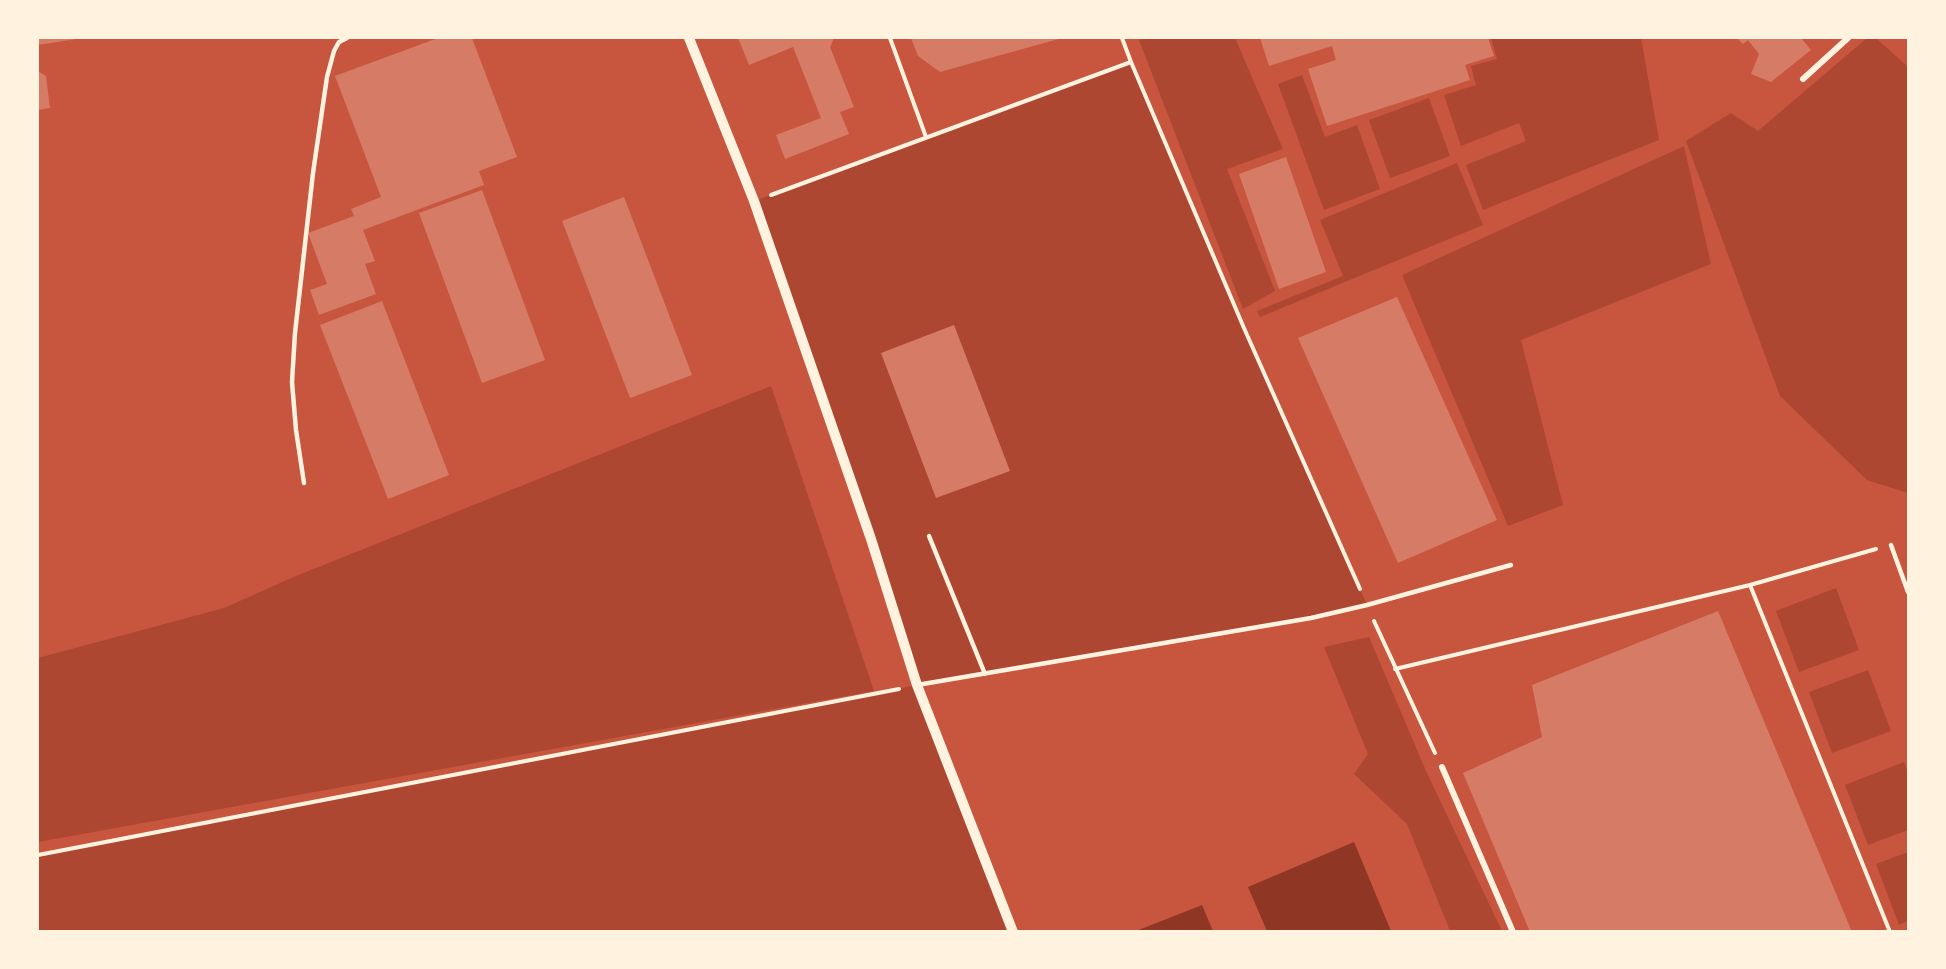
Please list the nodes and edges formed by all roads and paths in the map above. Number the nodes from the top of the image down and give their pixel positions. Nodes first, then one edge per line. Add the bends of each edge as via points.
1 (347, 38) edge
2 (689, 38) edge
3 (891, 38) edge
4 (1122, 38) edge
5 (1848, 38) edge
6 (1131, 62) junction
7 (1803, 79) dead end
8 (926, 137) junction
9 (754, 201) junction
10 (304, 483) dead end
11 (929, 536) dead end
12 (1891, 545) joint
13 (1511, 565) dead end
14 (1908, 571) edge
15 (1901, 573) junction
16 (1750, 585) junction
17 (1908, 592) edge
18 (1367, 605) junction
19 (1395, 669) junction
20 (985, 674) junction
21 (917, 685) junction
22 (1442, 767) joint
23 (38, 855) edge
24 (1013, 932) edge
25 (1513, 932) edge
26 (1890, 932) edge

1 - 10 lane via 334,51 327,77 312,172 295,333 292,382
2 - 9 street
3 - 8 path
4 - 6 path
5 - 7 street
6 - 8 path
6 - 18 path
8 - 9 path
9 - 21 street via 871,539
11 - 20 lane
12 - 15 lane
12 - 16 path
13 - 18 lane
14 - 15 lane
15 - 17 lane
16 - 19 path
16 - 26 path
18 - 19 path
18 - 20 lane
19 - 22 path
20 - 21 lane
21 - 23 path
21 - 24 street
22 - 25 street

